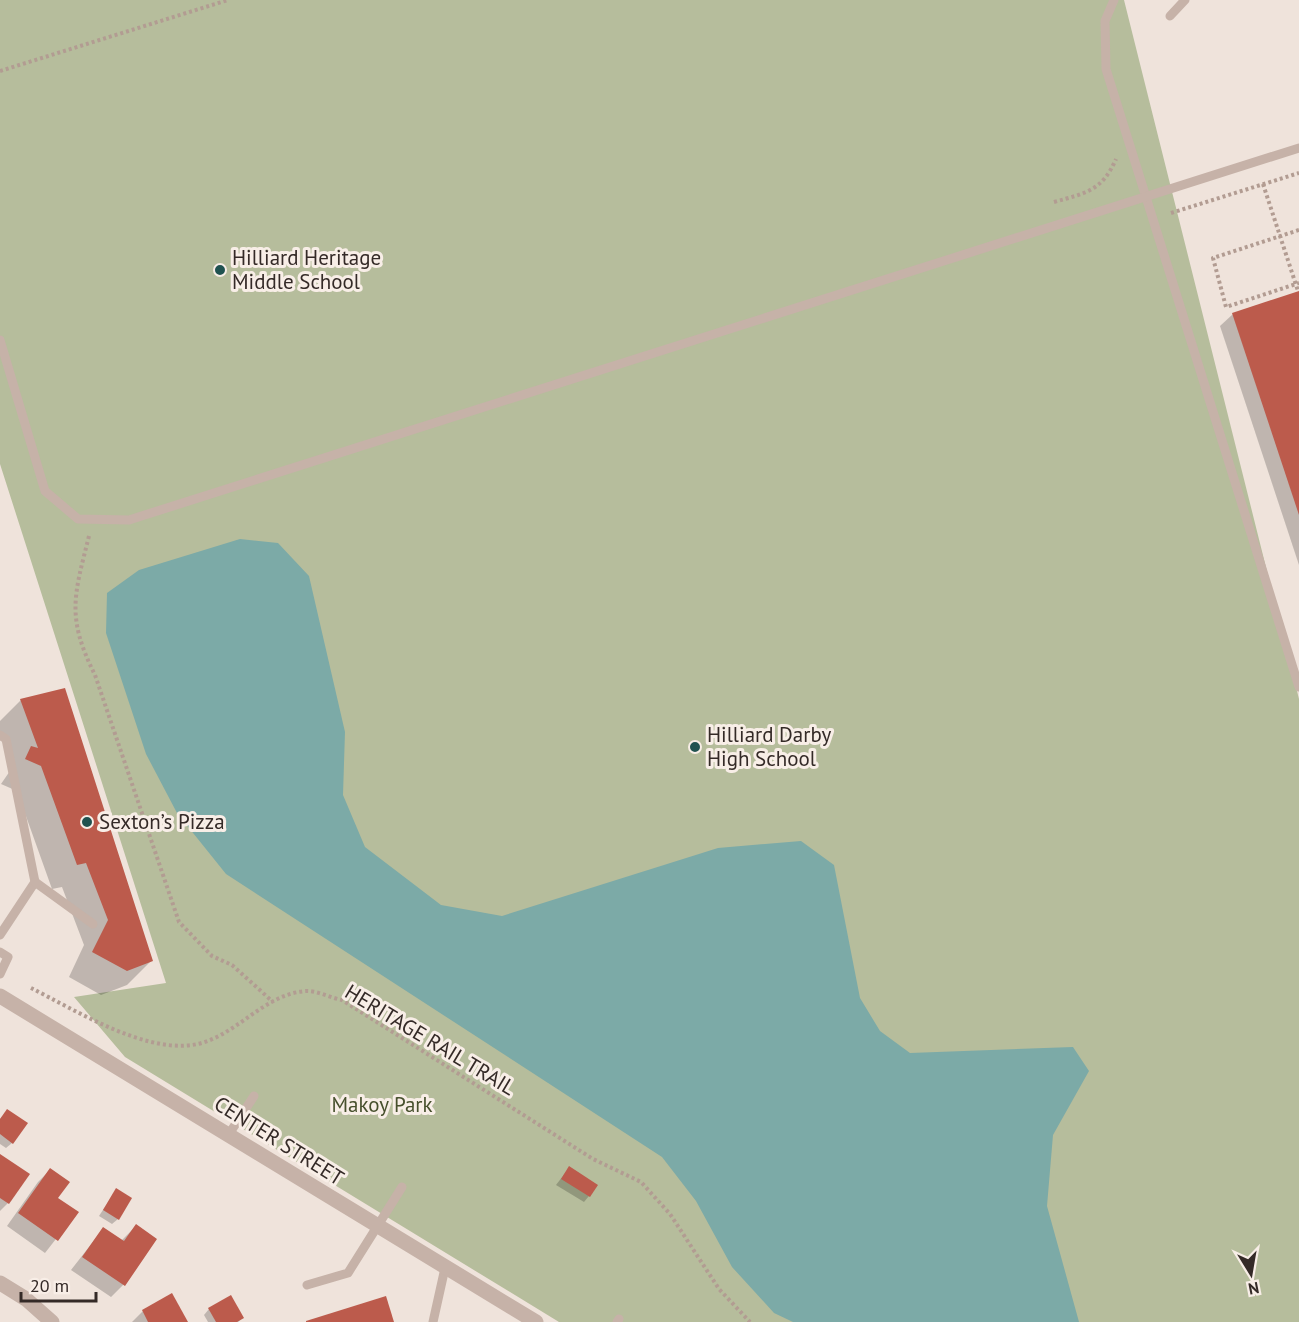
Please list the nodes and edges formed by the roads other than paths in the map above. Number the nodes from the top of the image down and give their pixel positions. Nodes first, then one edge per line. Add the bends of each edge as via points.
1 (1114, 0) edge
2 (1185, 0) edge
3 (1170, 16) dead end
4 (1299, 148) edge
5 (1148, 196) junction
6 (0, 340) edge
7 (1299, 687) edge
8 (0, 735) edge
9 (35, 882) junction
10 (93, 924) dead end
11 (0, 935) edge
12 (0, 952) edge
13 (0, 974) edge
14 (0, 996) edge
15 (254, 1095) dead end
16 (229, 1134) junction
17 (402, 1187) dead end
18 (378, 1227) junction
19 (445, 1268) junction
20 (0, 1283) edge
21 (307, 1285) dead end
22 (434, 1320) edge
23 (52, 1322) edge
24 (536, 1322) edge

1 - 5 lane via 1105,21 1106,69
2 - 3 lane
4 - 5 lane
5 - 6 lane via 129,520 78,519 45,491
5 - 7 lane
8 - 9 lane via 6,739
9 - 10 lane
9 - 11 lane
12 - 13 lane via 8,957
14 - 16 street, CENTER STREET
15 - 16 lane
16 - 18 street, CENTER STREET
17 - 18 lane
18 - 19 street, CENTER STREET
18 - 21 lane via 348,1273
19 - 22 lane
19 - 24 street, CENTER STREET
20 - 23 street

